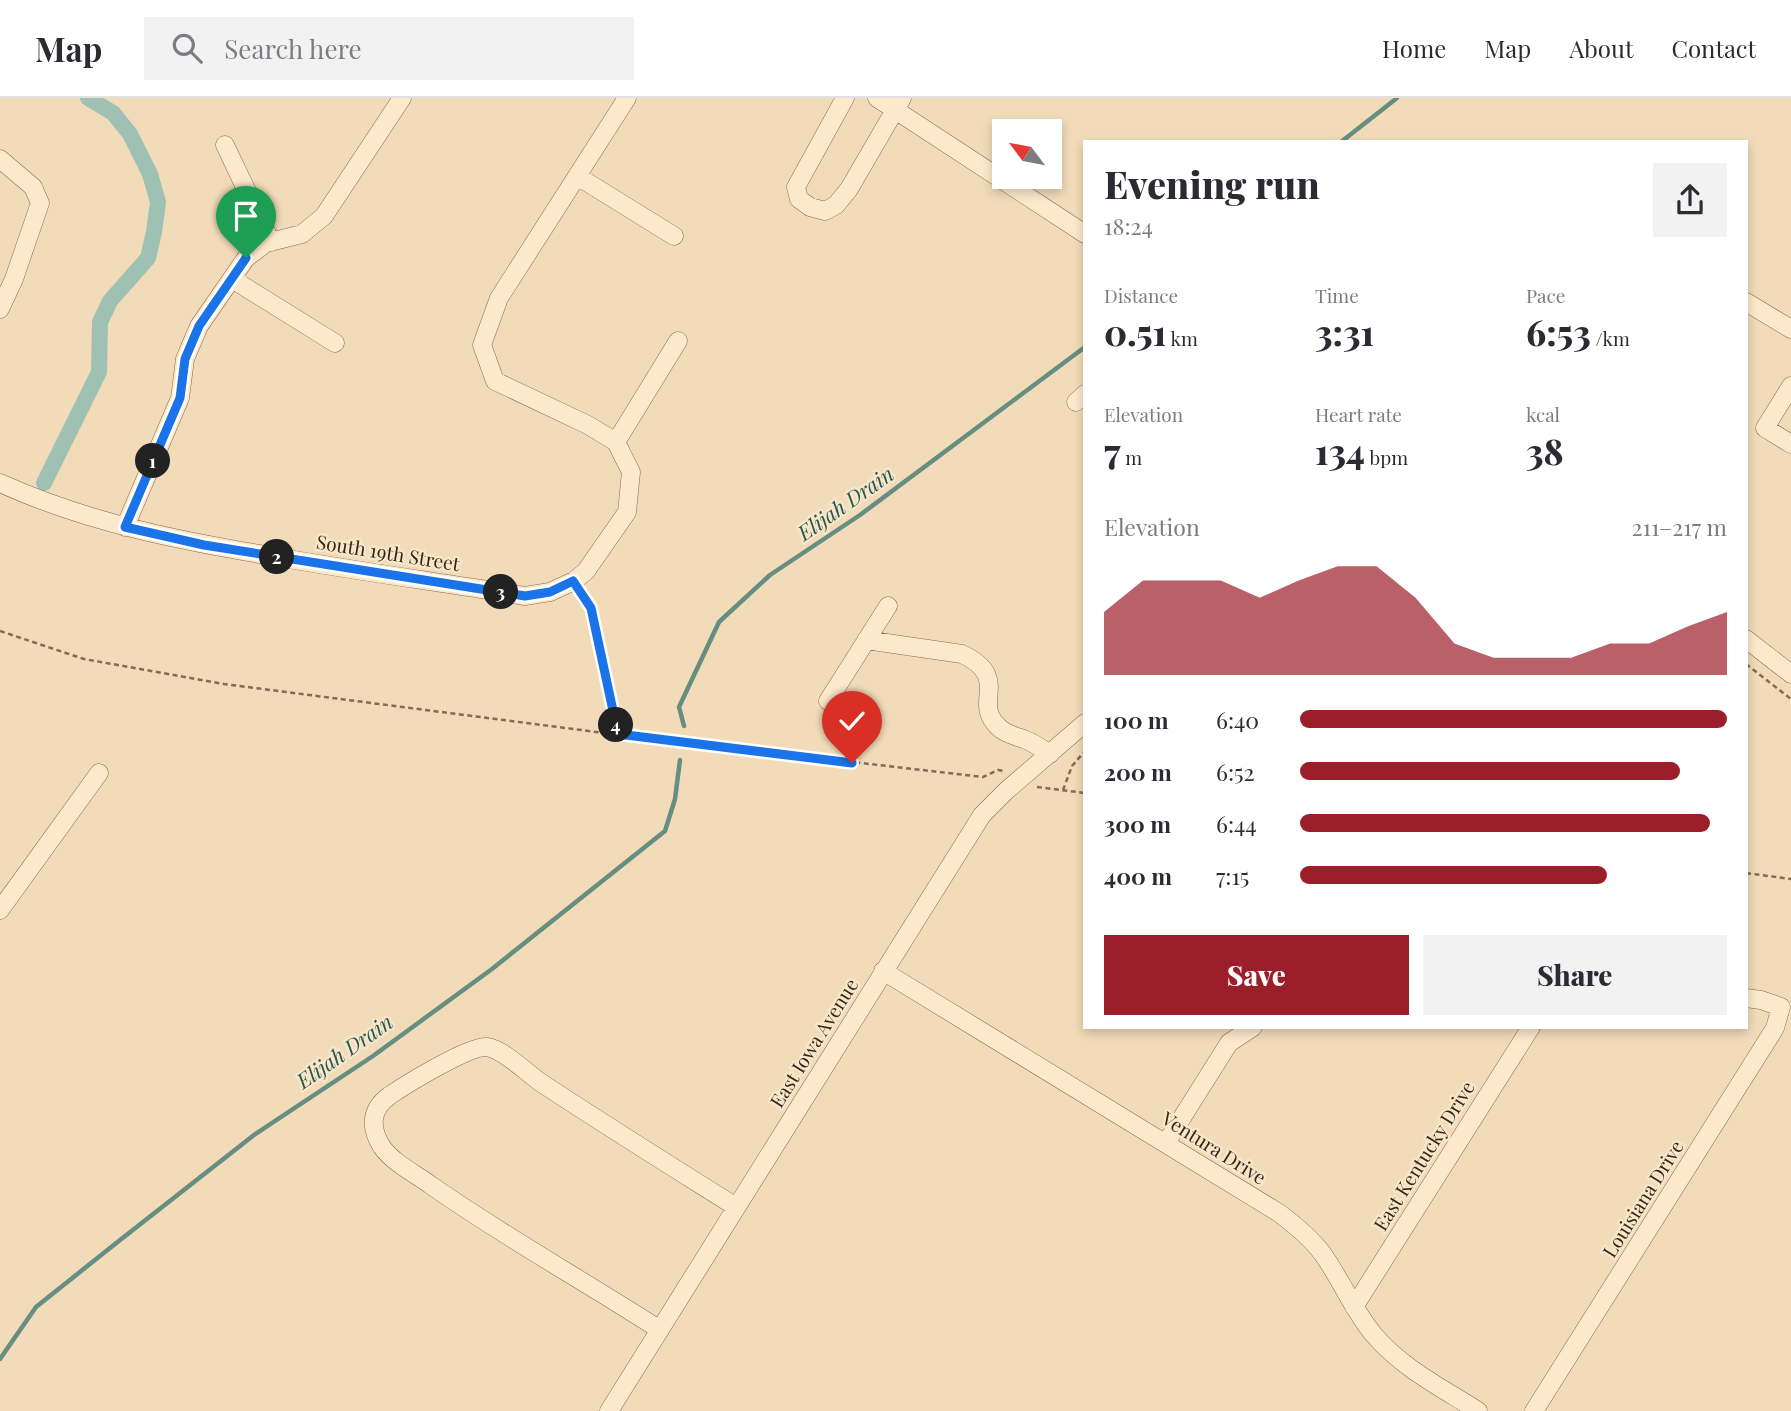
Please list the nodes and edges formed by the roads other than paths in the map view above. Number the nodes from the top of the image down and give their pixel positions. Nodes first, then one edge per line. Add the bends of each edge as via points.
1 (402, 98) edge
2 (627, 98) edge
3 (845, 98) edge
4 (877, 98) edge
5 (899, 104) edge
6 (225, 145) dead end
7 (0, 159) edge
8 (577, 176) junction
9 (1083, 233) edge
10 (674, 236) dead end
11 (271, 242) junction
12 (232, 279) junction
13 (1748, 303) edge
14 (0, 309) edge
15 (1791, 329) edge
16 (678, 341) dead end
17 (335, 343) dead end
18 (1791, 386) edge
19 (616, 442) junction
20 (1791, 444) edge
21 (0, 483) edge
22 (125, 527) junction
23 (888, 606) dead end
24 (866, 640) junction
25 (1748, 641) edge
26 (1791, 674) edge
27 (828, 701) dead end
28 (1083, 725) edge
29 (1050, 754) junction
30 (99, 773) dead end
31 (0, 909) edge
32 (883, 971) junction
33 (1748, 998) edge
34 (1250, 1029) edge
35 (1530, 1029) edge
36 (1166, 1143) junction
37 (737, 1207) junction
38 (1354, 1307) junction
39 (660, 1330) junction
40 (609, 1411) edge
41 (1478, 1411) edge
42 (1534, 1411) edge

1 - 11 street via 324,216 302,234
2 - 8 street
3 - 5 street via 796,187 799,200 825,211 849,189
4 - 5 street
5 - 9 street
6 - 11 street
7 - 14 street via 33,187 40,203
8 - 10 street
8 - 19 street via 499,298 482,345 495,381
11 - 12 street via 246,258
12 - 17 street
12 - 22 street via 199,326 185,359 180,398
13 - 15 street
16 - 19 street
18 - 20 street via 1765,428
19 - 22 street, South 19th Street via 631,472 627,512 586,571 550,592 525,596 231,550
21 - 22 street, South 19th Street
23 - 24 street
24 - 27 street
24 - 29 street via 973,659 990,683 991,719 1001,730
25 - 26 street
28 - 29 street, East Iowa Avenue
29 - 32 street, East Iowa Avenue via 982,815
30 - 31 street
32 - 36 street, Ventura Drive
32 - 37 street, East Iowa Avenue
33 - 42 street, Louisiana Drive via 1781,1007 1775,1028
34 - 36 street via 1229,1043
35 - 38 street, East Kentucky Drive
36 - 38 street, Ventura Drive via 1300,1229 1321,1252
37 - 39 street, East Iowa Avenue
37 - 39 street via 538,1081 494,1048 478,1048 445,1063 386,1098 376,1110 373,1131 394,1159
38 - 41 street, Ventura Drive via 1393,1356
39 - 40 street, East Iowa Avenue

